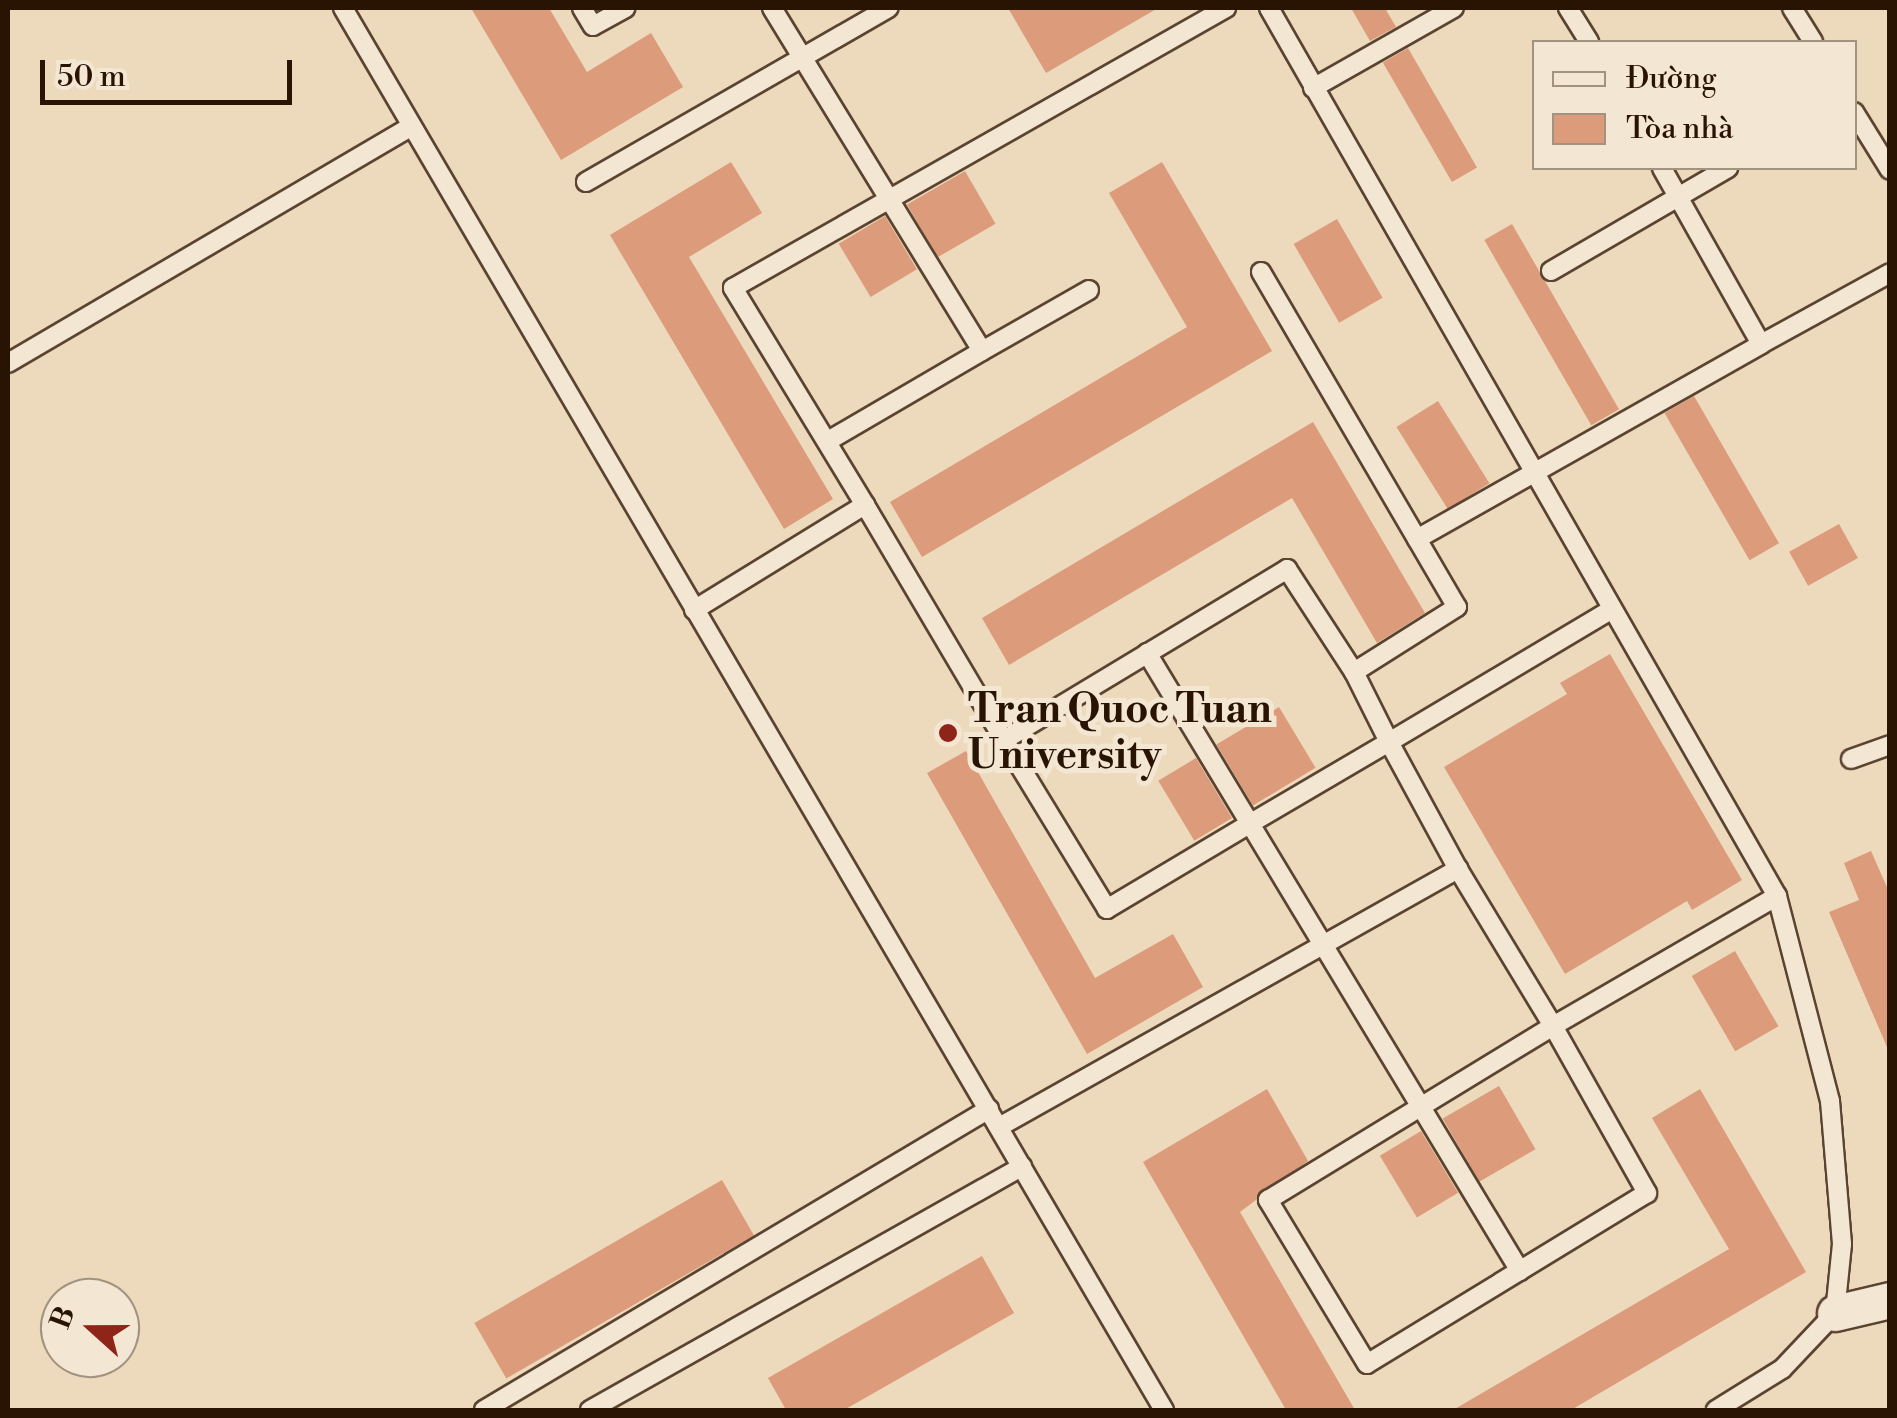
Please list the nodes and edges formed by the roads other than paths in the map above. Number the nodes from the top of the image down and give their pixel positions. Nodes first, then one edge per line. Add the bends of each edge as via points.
1 (344, 8) edge
2 (582, 8) edge
3 (625, 8) edge
4 (772, 8) edge
5 (888, 8) edge
6 (1226, 8) edge
7 (1269, 8) edge
8 (1454, 8) edge
9 (1568, 8) edge
10 (1792, 8) edge
11 (1588, 40) edge
12 (1812, 40) edge
13 (801, 57) junction
14 (1314, 88) junction
15 (1857, 117) edge
16 (411, 127) junction
17 (1663, 170) edge
18 (1724, 170) edge
19 (1890, 170) edge
20 (586, 182) dead end
21 (1678, 195) junction
22 (886, 200) junction
23 (1551, 271) dead end
24 (1261, 272) dead end
25 (1890, 273) edge
26 (1089, 290) dead end
27 (1761, 344) junction
28 (982, 351) junction
29 (8, 363) edge
30 (828, 441) junction
31 (1534, 472) junction
32 (864, 505) junction
33 (1417, 538) junction
34 (694, 610) junction
35 (1609, 610) junction
36 (1147, 652) junction
37 (1354, 672) junction
38 (1004, 740) junction
39 (1389, 742) junction
40 (1890, 745) edge
41 (1850, 759) dead end
42 (1250, 823) junction
43 (1458, 869) junction
44 (1777, 896) junction
45 (1318, 944) junction
46 (1552, 1026) junction
47 (1420, 1106) junction
48 (988, 1109) junction
49 (1000, 1127) junction
50 (1022, 1167) junction
51 (1520, 1271) junction
52 (1890, 1300) edge
53 (1835, 1314) junction
54 (484, 1410) edge
55 (590, 1410) edge
56 (1164, 1410) edge
57 (1716, 1410) edge

1 - 16 lane
2 - 3 lane via 594,26
4 - 13 lane
5 - 13 lane
6 - 22 lane
7 - 14 lane
8 - 14 lane
9 - 11 lane
10 - 12 lane
13 - 20 lane
13 - 22 lane
14 - 31 lane
15 - 19 lane
16 - 29 lane
16 - 34 lane
17 - 21 lane
18 - 21 lane
21 - 23 lane
21 - 27 lane
22 - 28 lane
22 - 30 lane via 733,288
24 - 33 lane
25 - 27 lane
26 - 28 lane
27 - 31 lane
28 - 30 lane
30 - 32 lane
31 - 33 lane
31 - 35 lane
32 - 34 lane
32 - 38 lane
33 - 37 lane via 1457,607
34 - 48 lane
35 - 39 lane
35 - 44 lane
36 - 37 lane via 1287,569
36 - 38 lane
36 - 42 lane
37 - 39 lane
38 - 42 lane via 1107,910
39 - 42 lane
39 - 43 lane
40 - 41 lane
42 - 45 lane
43 - 45 lane
43 - 46 lane
44 - 46 lane
44 - 53 lane via 1830,1101 1842,1244
45 - 47 lane
45 - 49 lane
46 - 47 lane
46 - 51 lane via 1648,1193
47 - 51 lane
47 - 51 lane via 1268,1200 1367,1364
48 - 49 lane
48 - 54 lane
49 - 50 lane
50 - 55 lane
50 - 56 lane
52 - 53 street
53 - 57 lane via 1782,1369

